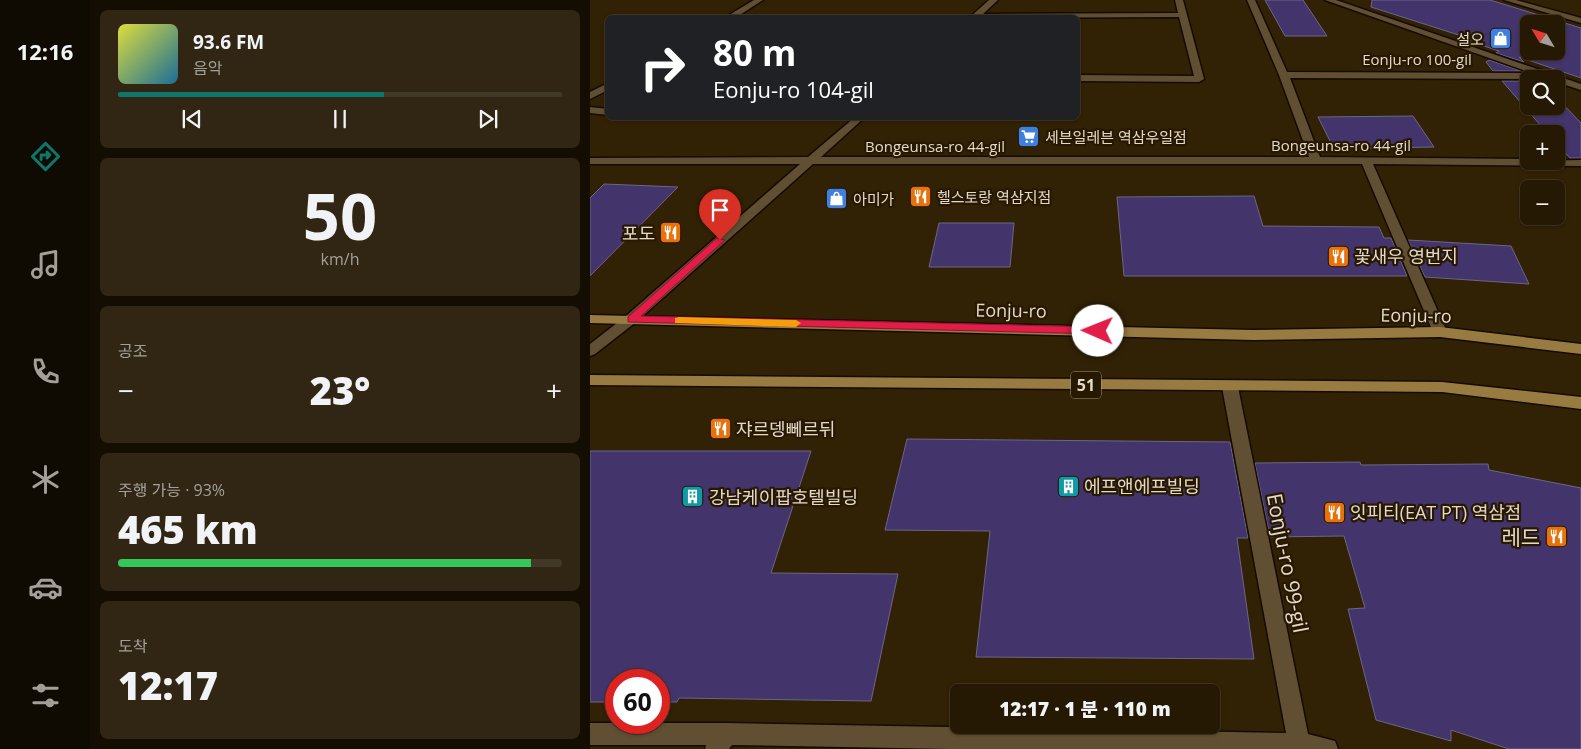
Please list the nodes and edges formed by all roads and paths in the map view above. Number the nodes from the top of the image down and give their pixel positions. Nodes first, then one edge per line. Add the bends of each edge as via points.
1 (759, 0) edge
2 (994, 0) edge
3 (1179, 0) edge
4 (1251, 0) edge
5 (1329, 0) edge
6 (1508, 0) edge
7 (733, 15) edge
8 (976, 15) edge
9 (1182, 15) junction
10 (1080, 16) edge
11 (1581, 21) edge
12 (1533, 70) edge
13 (1284, 75) junction
14 (1520, 76) edge
15 (1080, 78) edge
16 (1565, 81) edge
17 (1581, 87) edge
18 (605, 88) edge
19 (590, 96) edge
20 (590, 110) edge
21 (605, 112) edge
22 (856, 120) edge
23 (1316, 160) junction
24 (1366, 160) junction
25 (590, 161) edge
26 (808, 162) junction
27 (1581, 163) edge
28 (590, 319) edge
29 (631, 319) junction
30 (1440, 332) junction
31 (1581, 349) edge
32 (590, 351) edge
33 (590, 380) edge
34 (1230, 387) junction
35 (1581, 403) edge
36 (590, 734) edge
37 (721, 742) edge
38 (1300, 747) edge
39 (1327, 749) edge

1 - 7 street
2 - 8 street
3 - 9 street
4 - 13 street
5 - 12 street
6 - 11 street
9 - 10 street
9 - 15 street via 1199,78
13 - 14 street, Eonju-ro 100-gil
13 - 23 street
16 - 17 street
18 - 19 street
20 - 21 street
22 - 26 street
23 - 24 street, Bongeunsa-ro 44-gil
23 - 26 street, Bongeunsa-ro 44-gil
24 - 27 street, Bongeunsa-ro 44-gil
24 - 30 street
25 - 26 street, Bongeunsa-ro 44-gil
26 - 29 street
28 - 29 main road, Eonju-ro
29 - 30 main road, Eonju-ro via 1253,335
29 - 32 street
30 - 31 main road, Eonju-ro
33 - 34 main road, 51
34 - 35 main road, 51 via 1442,387
34 - 38 street, Eonju-ro 99-gil
36 - 37 street
37 - 38 street
38 - 39 street

